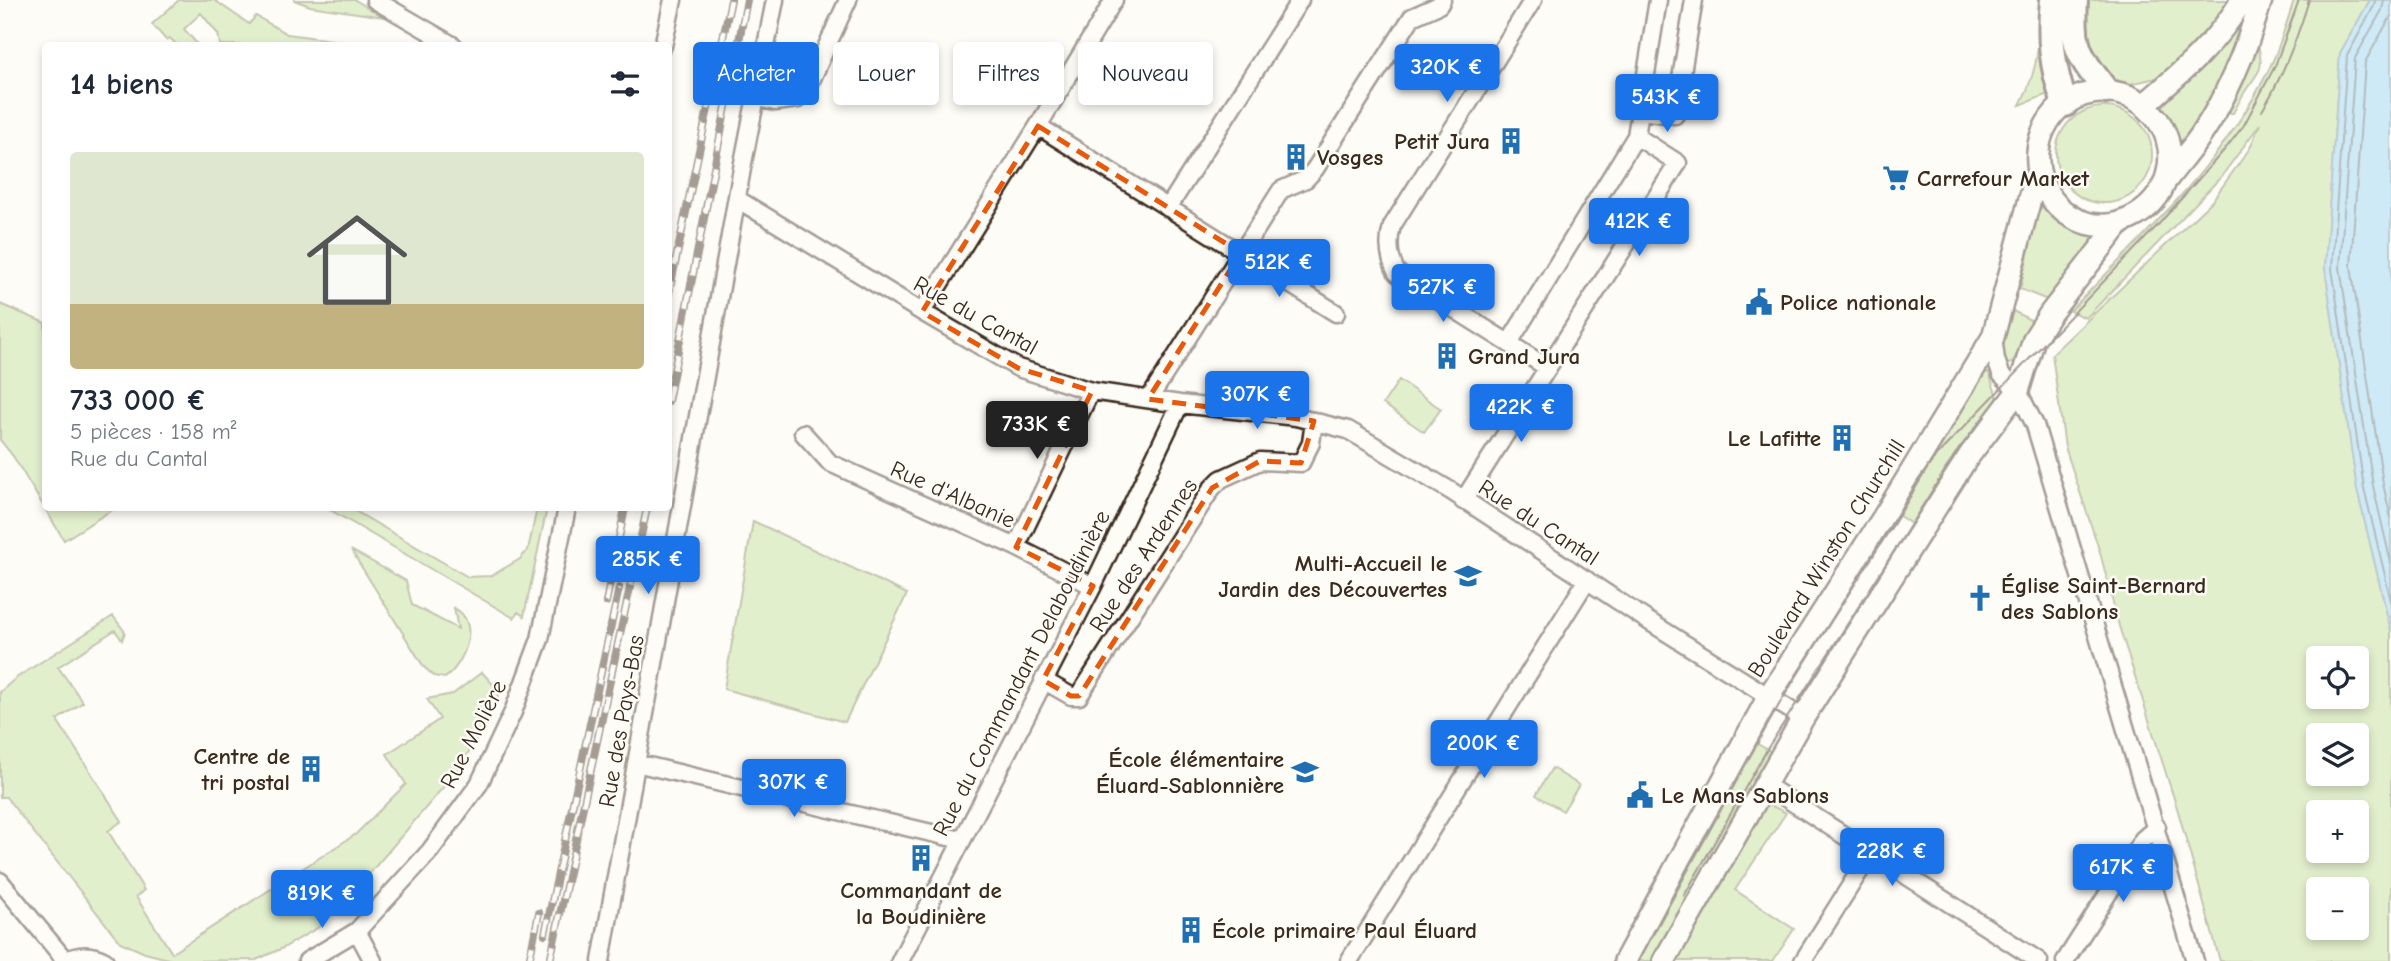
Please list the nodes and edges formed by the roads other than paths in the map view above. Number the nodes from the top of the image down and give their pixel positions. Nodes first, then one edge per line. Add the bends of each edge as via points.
1 (375, 0) edge
2 (673, 0) edge
3 (775, 0) edge
4 (848, 0) edge
5 (1114, 0) edge
6 (1300, 0) edge
7 (1442, 0) edge
8 (1534, 0) edge
9 (1658, 0) edge
10 (1694, 0) edge
11 (2053, 0) edge
12 (2076, 0) edge
13 (2242, 0) edge
14 (2261, 0) edge
15 (447, 42) edge
16 (664, 42) edge
17 (767, 42) edge
18 (819, 63) edge
19 (2106, 91) junction
20 (755, 105) edge
21 (2062, 105) junction
22 (2144, 105) junction
23 (1640, 111) junction
24 (1038, 126) junction
25 (1636, 136) junction
26 (2038, 169) junction
27 (2166, 180) junction
28 (737, 199) junction
29 (1168, 208) junction
30 (2122, 222) junction
31 (1241, 253) junction
32 (922, 313) junction
33 (1336, 313) dead end
34 (1993, 337) junction
35 (1510, 343) junction
36 (1548, 368) junction
37 (1091, 391) junction
38 (2018, 391) junction
39 (1149, 400) junction
40 (1180, 404) junction
41 (1314, 421) junction
42 (803, 433) dead end
43 (1464, 501) junction
44 (566, 511) edge
45 (1016, 547) junction
46 (1587, 580) junction
47 (1093, 586) junction
48 (1043, 680) junction
49 (1769, 696) junction
50 (1803, 718) junction
51 (636, 763) junction
52 (1764, 784) junction
53 (2157, 827) junction
54 (961, 840) junction
55 (1871, 853) junction
56 (0, 881) edge
57 (357, 931) junction
58 (64, 961) edge
59 (105, 961) edge
60 (307, 961) edge
61 (373, 961) edge
62 (601, 961) edge
63 (900, 961) edge
64 (1349, 961) edge
65 (1625, 961) edge
66 (1664, 961) edge
67 (1803, 961) edge
68 (2039, 961) edge
69 (2065, 961) edge
70 (2195, 961) edge

1 - 15 street
2 - 16 street
3 - 17 street, Rue des Pays-Bas
4 - 18 street
5 - 24 street
6 - 29 street
7 - 31 street via 1412,17 1315,169 1306,179 1281,190
8 - 35 street via 1389,236 1390,260 1397,273
9 - 23 street
10 - 23 street via 1675,115
11 - 21 main road via 2050,33
12 - 19 main road via 2073,30 2080,57
13 - 22 street via 2198,56
14 - 27 street via 2249,42 2219,106
19 - 21 street via 2084,94
19 - 22 street
20 - 28 street, Rue des Pays-Bas
21 - 26 street via 2042,132
22 - 27 street via 2160,122 2167,139
23 - 25 street
24 - 29 street
24 - 32 street
25 - 35 street
25 - 36 street via 1678,163
26 - 30 street via 2046,192 2067,214 2095,224
26 - 34 street, Boulevard Winston Churchill
27 - 30 street via 2149,206
28 - 32 street, Rue du Cantal
28 - 51 street, Rue des Pays-Bas
29 - 31 street
30 - 38 street via 2034,339
31 - 33 street
31 - 39 street
32 - 37 street, Rue du Cantal via 1018,368
34 - 38 street via 2001,374
34 - 49 street, Boulevard Winston Churchill
35 - 36 street
36 - 43 street
37 - 39 street, Rue du Cantal
37 - 45 street
38 - 50 street via 1965,461
38 - 53 street via 2035,425
39 - 40 street, Rue du Cantal
40 - 41 street, Rue du Cantal
40 - 47 street, Rue du Commandant Delaboudinière
41 - 43 street, Rue du Cantal via 1348,430
41 - 48 street, Rue des Ardennes via 1311,443 1301,463 1260,461 1212,488 1079,696
42 - 45 street, Rue d'Albanie via 830,463
43 - 46 street, Rue du Cantal
44 - 57 street, Rue Molière via 540,639 479,784 430,850
45 - 47 street, Rue d'Albanie
46 - 49 street, Rue du Cantal
46 - 64 street
47 - 48 street, Rue du Commandant Delaboudinière
48 - 54 street, Rue du Commandant Delaboudinière
49 - 50 street, Rue du Cantal
49 - 65 street, Boulevard Winston Churchill
50 - 52 street
51 - 54 street
51 - 62 street, Rue des Pays-Bas
52 - 55 street
52 - 66 street
53 - 69 street via 2143,839
53 - 70 street
54 - 63 street, Rue du Commandant Delaboudinière
55 - 67 street
55 - 68 street
56 - 58 street
57 - 60 street, Rue Molière
57 - 61 street
58 - 59 street via 82,955

